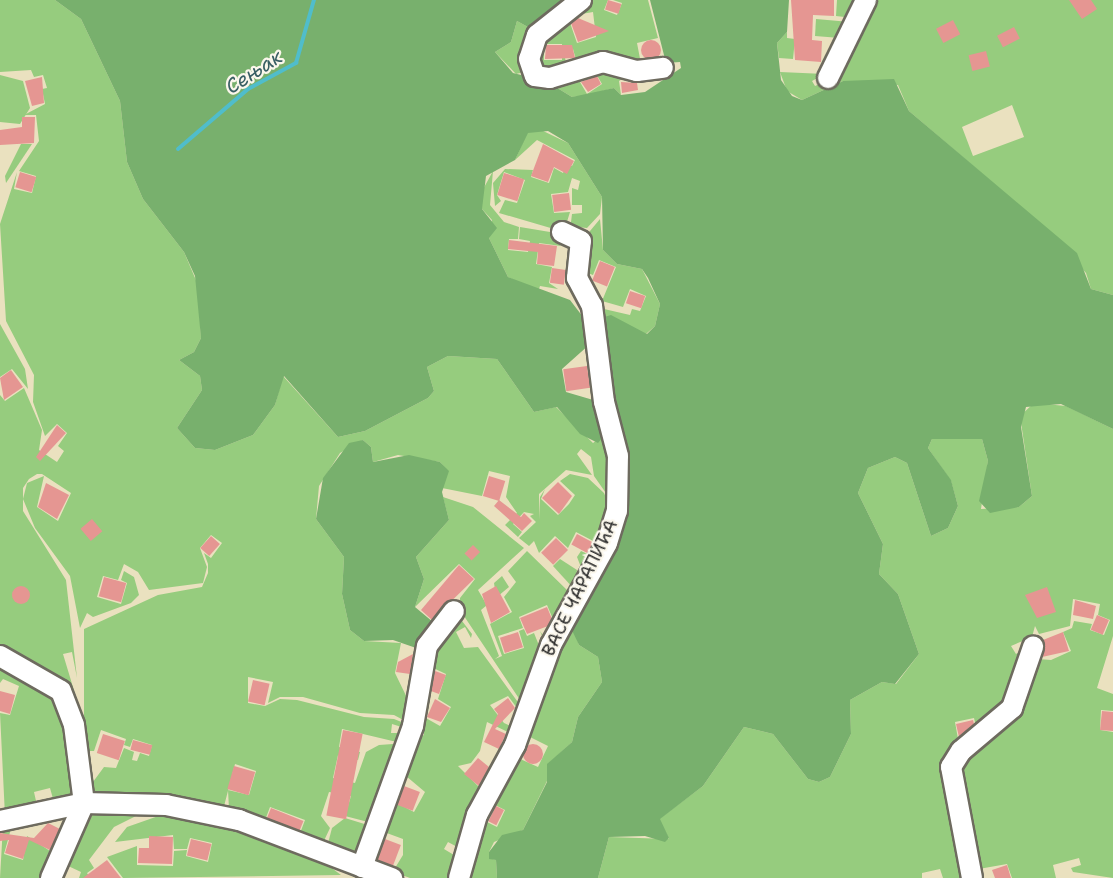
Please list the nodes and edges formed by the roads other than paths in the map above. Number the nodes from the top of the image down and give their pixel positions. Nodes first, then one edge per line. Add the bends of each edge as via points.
1 (581, 0) edge
2 (866, 0) edge
3 (663, 68) dead end
4 (828, 78) dead end
5 (562, 232) dead end
6 (454, 611) dead end
7 (1033, 647) dead end
8 (0, 656) edge
9 (84, 802) junction
10 (0, 821) edge
11 (362, 867) junction
12 (51, 878) edge
13 (392, 878) edge
14 (459, 878) edge
15 (972, 878) edge

1 - 3 street via 537,35 529,59 535,76 550,78 603,62 636,71
2 - 4 street
5 - 14 street, ВАСЕ ЧАРАПИЋА via 581,241 577,278 592,306 604,402 618,456 617,511 607,543 551,645 515,745 477,815
6 - 11 street via 427,646 414,723
7 - 15 street via 1012,708 961,751 951,767
8 - 9 street via 61,691 74,726
9 - 10 street
9 - 11 street via 166,805 239,820
9 - 12 street
11 - 13 street

